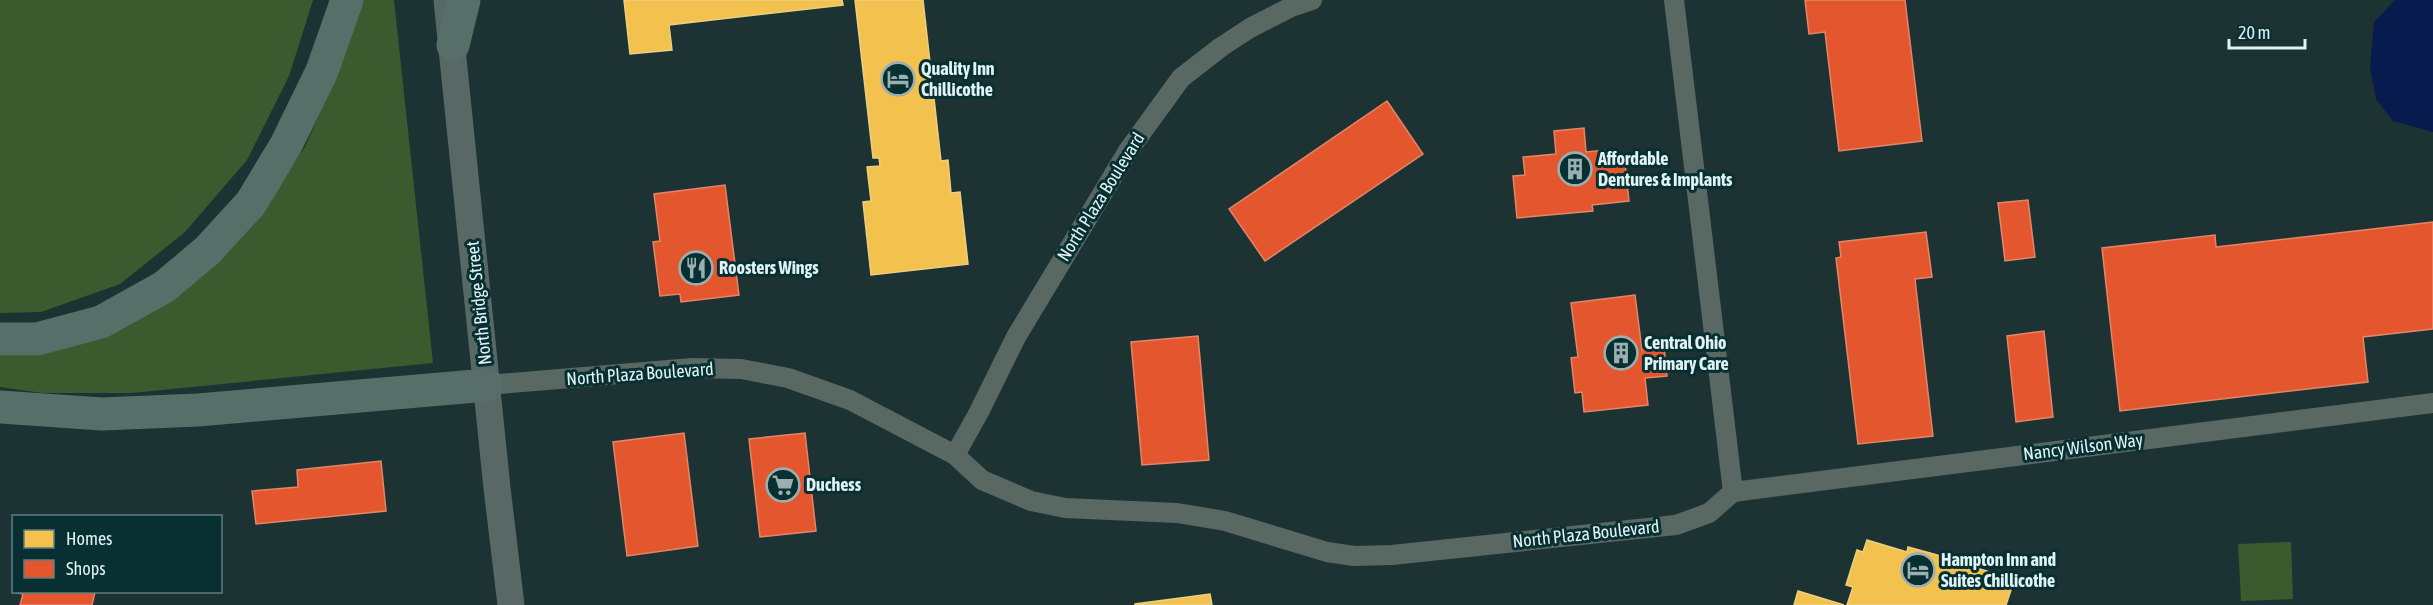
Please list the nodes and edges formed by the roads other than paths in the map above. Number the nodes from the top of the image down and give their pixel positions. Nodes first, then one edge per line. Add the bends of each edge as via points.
1 (347, 0) edge
2 (447, 0) edge
3 (464, 0) edge
4 (1312, 0) edge
5 (1674, 0) edge
6 (453, 45) junction
7 (0, 339) edge
8 (487, 385) junction
9 (2433, 403) edge
10 (0, 407) edge
11 (955, 455) junction
12 (1733, 492) junction
13 (511, 605) edge

1 - 7 highway via 322,71 286,145 251,203 208,250 164,287 101,322 38,339
2 - 6 main road, North Bridge Street
3 - 6 highway
4 - 11 street, North Plaza Boulevard via 1250,28 1181,78 1128,151 1016,337
5 - 12 street
6 - 8 main road, North Bridge Street
8 - 10 highway via 198,410 102,414
8 - 11 street, North Plaza Boulevard via 692,368 741,369 788,378 850,400
8 - 13 main road, North Bridge Street
9 - 12 street, Nancy Wilson Way
11 - 12 street, North Plaza Boulevard via 982,480 1031,501 1065,508 1177,513 1226,520 1327,552 1354,556 1676,525 1709,513

